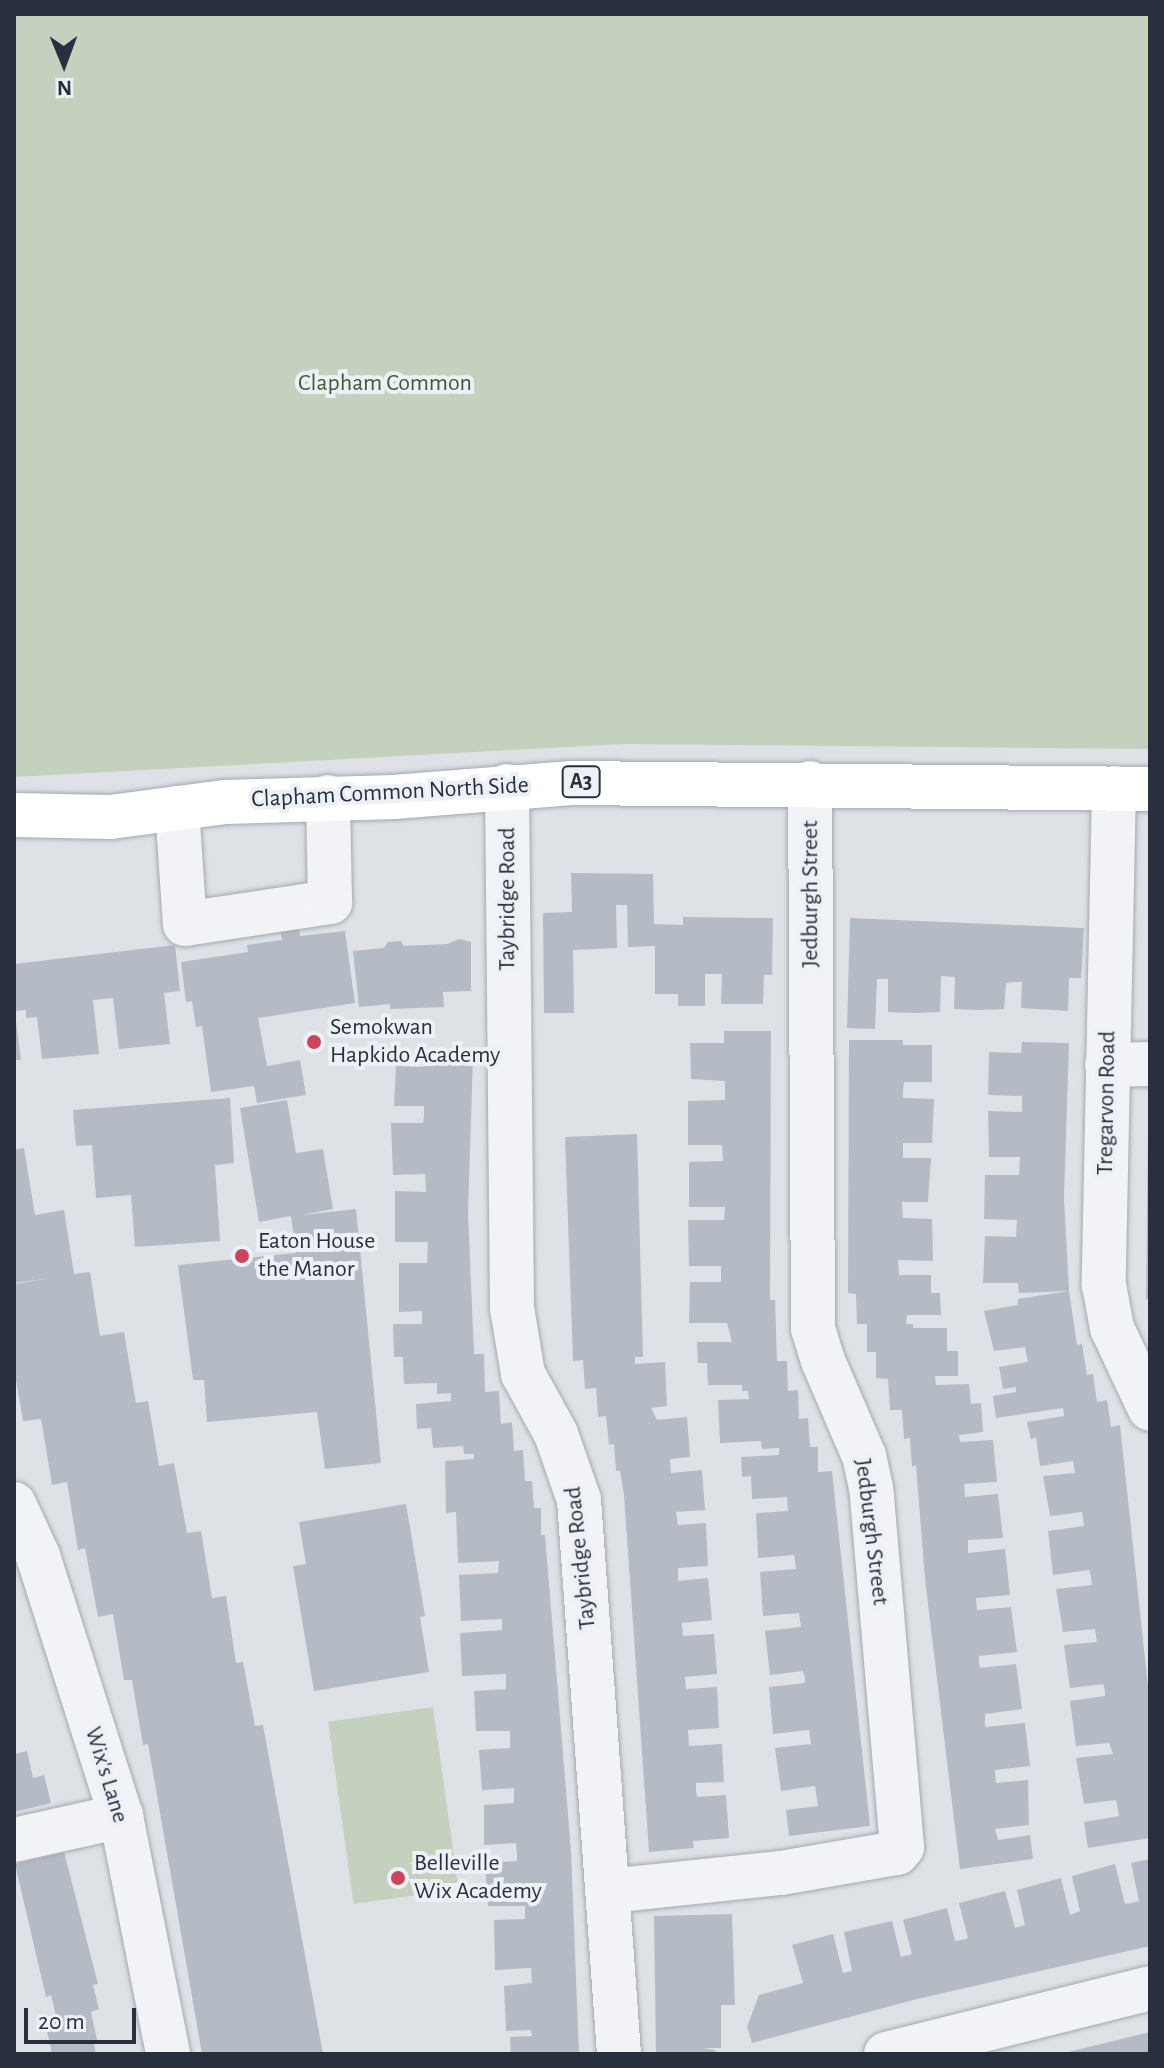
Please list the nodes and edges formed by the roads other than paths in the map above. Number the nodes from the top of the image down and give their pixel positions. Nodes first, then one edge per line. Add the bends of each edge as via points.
1 (810, 783) junction
2 (507, 786) junction
3 (1132, 788) edge
4 (328, 797) junction
5 (177, 808) junction
6 (14, 815) edge
7 (1150, 1064) edge
8 (1107, 1065) junction
9 (1150, 1409) edge
10 (14, 1504) edge
11 (121, 1816) junction
12 (14, 1840) edge
13 (609, 1891) junction
14 (1150, 1988) edge
15 (168, 2054) edge
16 (619, 2054) edge
17 (886, 2054) edge

1 - 2 highway, Clapham Common North Side / A3
1 - 3 highway, Clapham Common North Side / A3
1 - 13 street, Jedburgh Street via 813,1329 864,1456 871,1488 902,1847 897,1853 781,1873
2 - 4 highway, Clapham Common North Side / A3 via 394,797
2 - 13 street, Taybridge Road via 512,1308 523,1374 556,1434 579,1500
3 - 8 street, Tregarvon Road
4 - 5 highway, Clapham Common North Side / A3
4 - 5 street via 330,902 185,924
5 - 6 highway, Clapham Common North Side / A3 via 110,817
7 - 8 street
8 - 9 street, Tregarvon Road via 1107,1307
10 - 11 street, Wix's Lane via 38,1556
11 - 12 street
11 - 15 street, Wix's Lane
13 - 16 street, Taybridge Road
14 - 17 street

